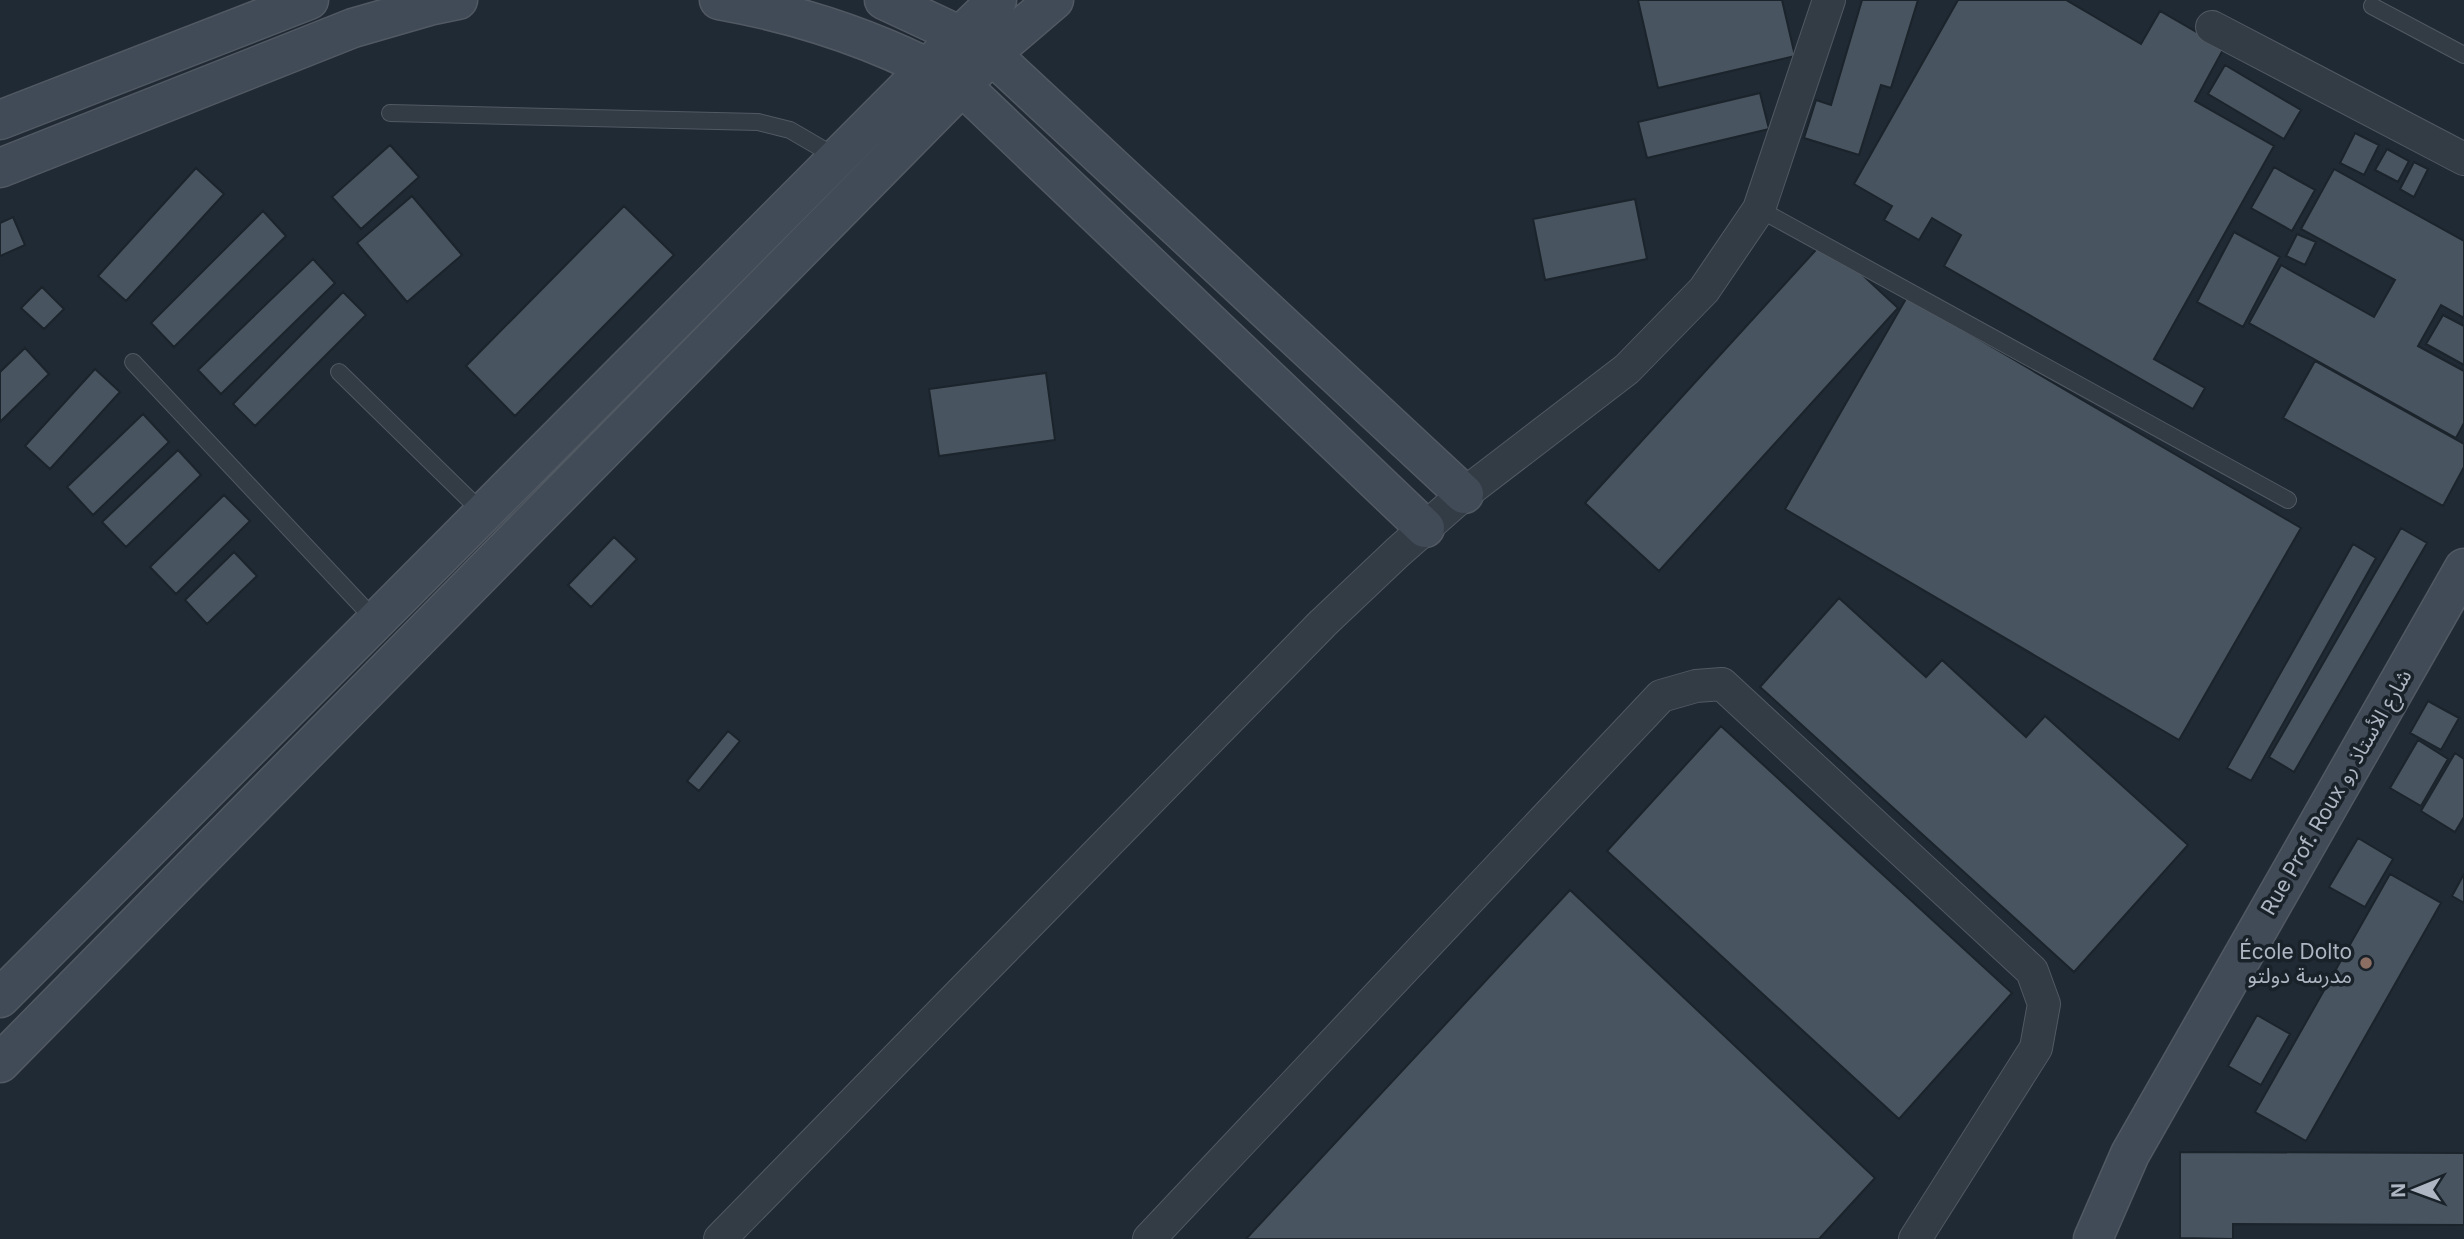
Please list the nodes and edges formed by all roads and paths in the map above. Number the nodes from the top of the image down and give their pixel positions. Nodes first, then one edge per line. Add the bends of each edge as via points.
1 (309, 0) edge
2 (458, 0) edge
3 (719, 0) edge
4 (884, 0) edge
5 (997, 0) edge
6 (1054, 0) edge
7 (1829, 0) edge
8 (2372, 6) dead end
9 (386, 8) edge
10 (2212, 27) dead end
11 (959, 35) junction
12 (992, 54) junction
13 (2464, 55) edge
14 (928, 67) junction
15 (962, 86) junction
16 (390, 113) dead end
17 (0, 120) edge
18 (838, 158) junction
19 (2464, 159) edge
20 (0, 168) edge
21 (1759, 209) junction
22 (133, 362) dead end
23 (340, 372) dead end
24 (1464, 494) junction
25 (2288, 500) dead end
26 (483, 513) junction
27 (1425, 528) junction
28 (2464, 568) edge
29 (376, 621) junction
30 (0, 998) edge
31 (0, 1063) edge
32 (720, 1239) edge
33 (1149, 1239) edge
34 (1915, 1239) edge
35 (2093, 1239) edge

1 - 17 street
2 - 9 street
3 - 14 street via 786,14
4 - 11 street
5 - 11 street
6 - 12 street
7 - 21 street
8 - 13 lane
9 - 20 street via 353,28
10 - 19 street
11 - 12 street
11 - 14 street
12 - 15 street
12 - 24 street
14 - 15 street
14 - 18 street
15 - 27 street
15 - 31 street
16 - 18 lane via 758,122 790,130
18 - 26 street
21 - 24 street via 1704,290 1626,369
21 - 25 lane
22 - 29 lane
23 - 26 lane
24 - 27 street
26 - 29 street
27 - 32 street via 1271,675
28 - 35 street, Rue Prof. Roux شارع الأستاذ رو via 2130,1154
29 - 30 street
33 - 34 street via 1661,696 1722,684 2032,971 2044,1004 2036,1048

